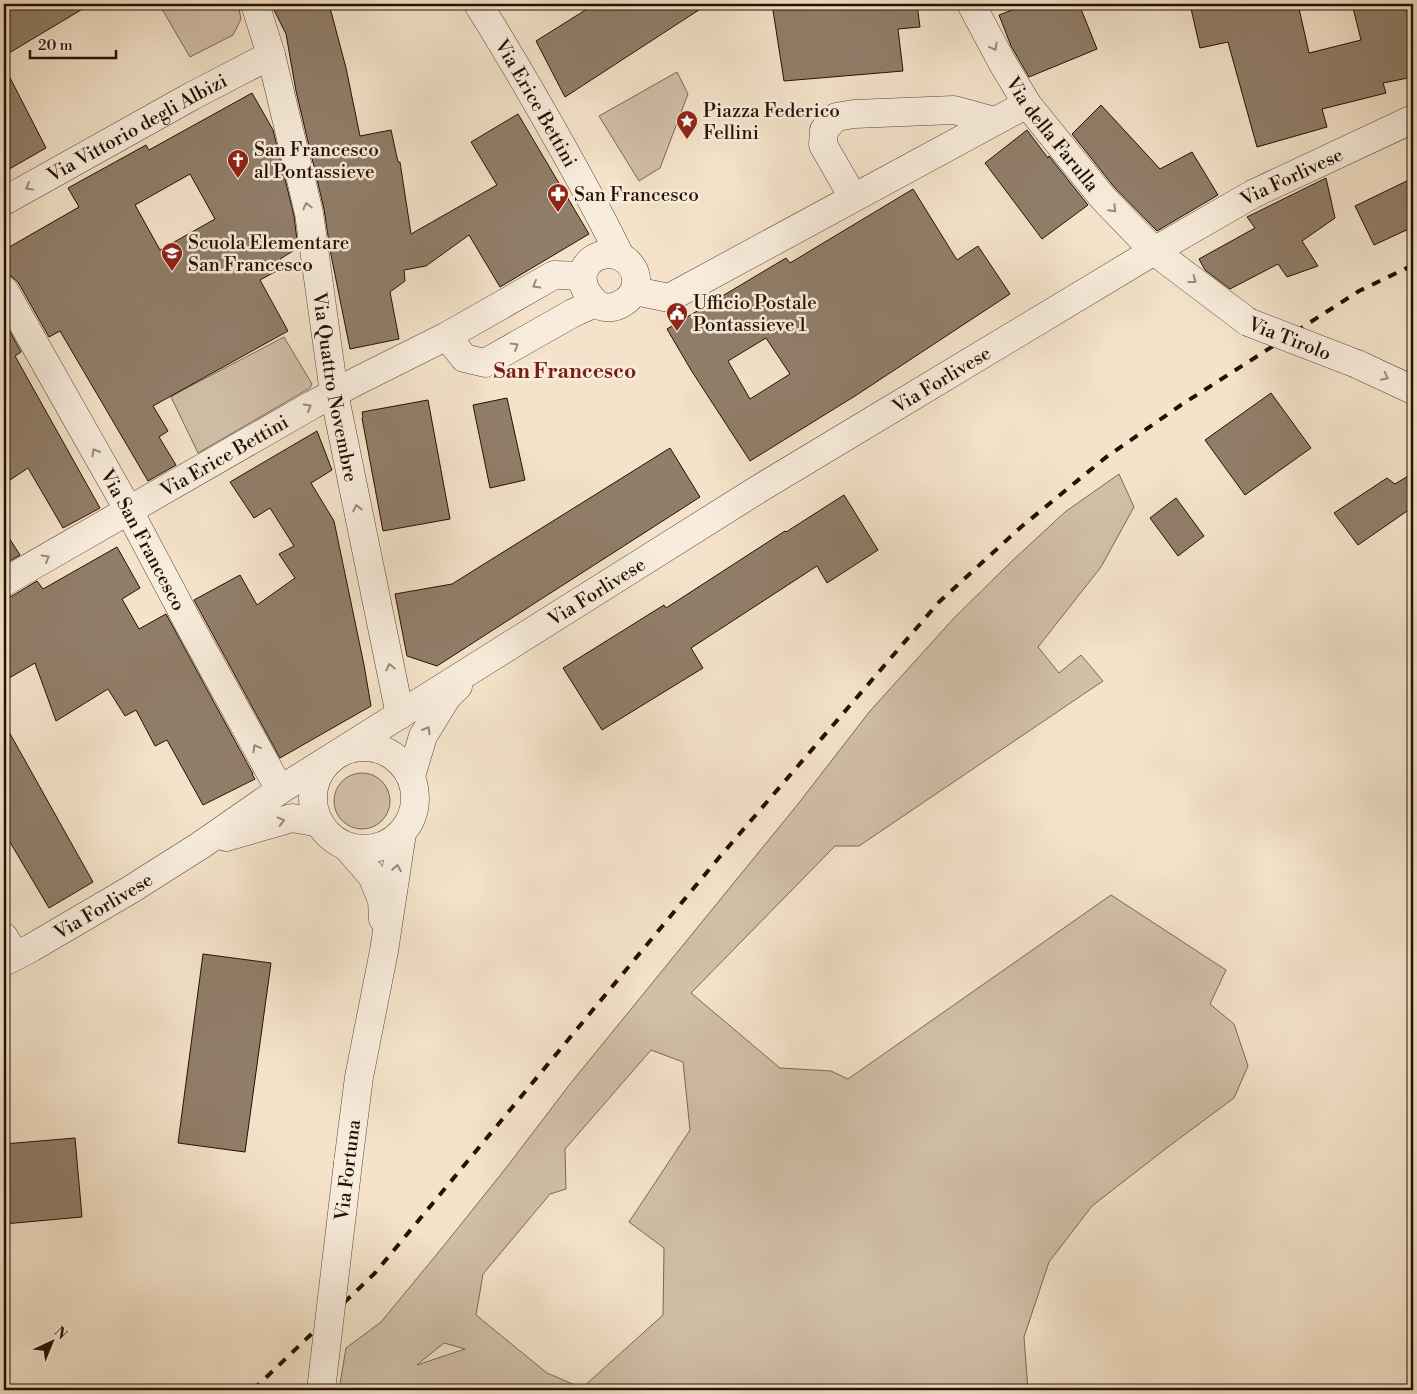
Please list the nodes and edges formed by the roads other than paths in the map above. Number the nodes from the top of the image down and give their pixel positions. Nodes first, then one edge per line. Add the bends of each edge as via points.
1 (255, 4) edge
2 (478, 4) edge
3 (971, 4) edge
4 (271, 55) junction
5 (1027, 104) junction
6 (1413, 119) edge
7 (994, 121) junction
8 (853, 197) junction
9 (4, 201) edge
10 (1154, 251) junction
11 (620, 256) junction
12 (582, 276) junction
13 (4, 290) edge
14 (635, 291) junction
15 (595, 303) junction
16 (447, 336) junction
17 (1413, 390) edge
18 (334, 393) junction
19 (129, 511) junction
20 (4, 582) edge
21 (483, 663) junction
22 (400, 715) junction
23 (329, 760) junction
24 (411, 776) junction
25 (280, 790) junction
26 (320, 823) junction
27 (402, 833) junction
28 (201, 845) junction
29 (346, 846) junction
30 (384, 951) junction
31 (7, 952) edge
32 (321, 1390) edge

1 - 4 street, Via Quattro Novembre
2 - 11 street, Via Erice Bettini via 517,67
3 -> 5 street, Via della Farulla
4 -> 9 street, Via Vittorio degli Albizi
18 -> 4 street, Via Quattro Novembre via 309,213
5 - 7 street
5 -> 10 street, Via della Farulla via 1103,198
6 - 10 street, Via Forlivese via 1254,194
7 - 8 street
7 - 8 street via 954,110 836,117 824,130 823,145
8 - 14 street via 669,298
10 -> 17 street, Via Tirolo, bridge via 1248,322 1358,364
10 - 21 street, Via Forlivese via 757,490
11 - 12 street via 601,255 586,267
11 - 14 street, Via Erice Bettini via 634,272 637,280
12 - 15 street via 583,286
12 -> 16 street, Via Erice Bettini via 554,275
19 -> 13 street, Via San Francesco
14 - 15 street via 626,302 616,306 604,307
16 -> 15 street via 464,358 484,363
16 - 18 street, Via Erice Bettini
19 -> 18 street, Via Erice Bettini
22 -> 18 street, Via Quattro Novembre
20 -> 19 street, Via Erice Bettini
25 -> 19 street, Via San Francesco
21 - 22 street, Via Forlivese
24 -> 21 street, Via Forlivese via 423,736 447,698
22 - 23 street, Via Forlivese
22 - 24 street, Via Quattro Novembre
23 - 24 street, Via Forlivese via 348,749 368,746 387,751 405,765
23 - 25 street, Via Forlivese
23 - 26 street, Via Forlivese via 314,788 314,806
24 - 27 street, Via Forlivese via 416,794 414,809
25 - 28 street, Via Forlivese
28 -> 26 street, Via Forlivese via 292,818
26 - 29 street
27 - 29 street via 382,846 364,849
30 -> 27 street, Via Fortuna
28 - 31 street, Via Forlivese via 31,948
29 - 30 street, Via Fortuna via 372,876 382,900
30 - 32 street, Via Fortuna, bridge via 359,1077

